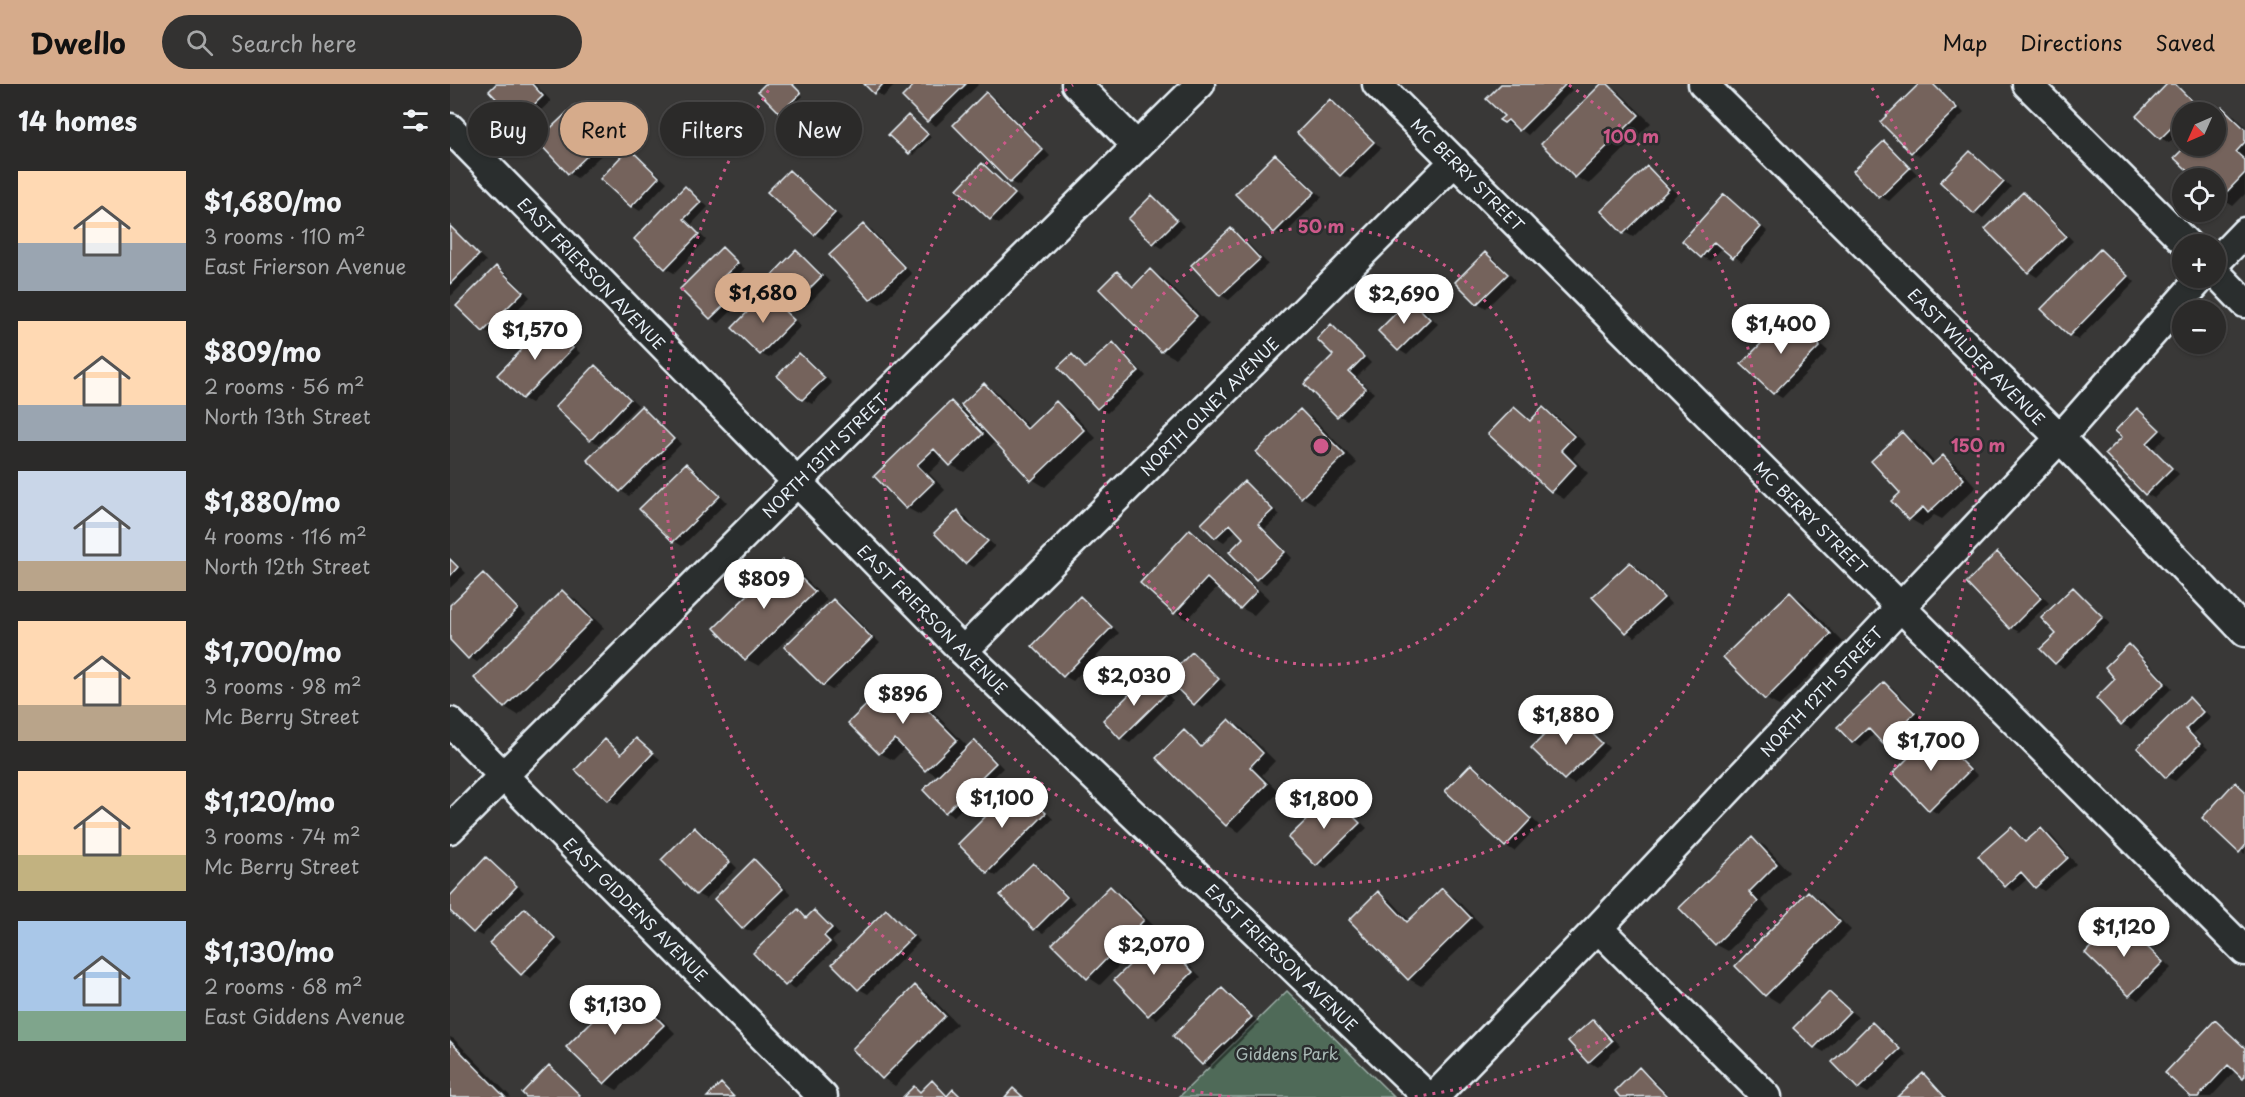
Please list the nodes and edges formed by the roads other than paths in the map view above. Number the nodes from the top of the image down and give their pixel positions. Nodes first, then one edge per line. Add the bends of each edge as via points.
1 (1076, 84) edge
2 (1200, 84) edge
3 (1377, 84) edge
4 (1703, 84) edge
5 (2027, 84) edge
6 (450, 129) edge
7 (1137, 146) junction
8 (1455, 161) junction
9 (2245, 232) edge
10 (2177, 234) edge
11 (2226, 251) edge
12 (2226, 283) edge
13 (2192, 288) edge
14 (2245, 303) edge
15 (2060, 438) junction
16 (797, 482) junction
17 (1900, 606) junction
18 (2245, 632) edge
19 (963, 651) junction
20 (450, 722) edge
21 (504, 776) junction
22 (450, 829) edge
23 (1598, 928) junction
24 (2245, 951) edge
25 (823, 1097) edge
26 (1428, 1097) edge
27 (1434, 1097) edge
28 (1767, 1097) edge

1 - 7 street
2 - 7 street, NORTH 13TH STREET
3 - 8 street, MC BERRY STREET
4 - 15 street, EAST WILDER AVENUE
5 - 10 street
6 - 16 street, EAST FRIERSON AVENUE
7 - 16 street, NORTH 13TH STREET
8 - 17 street, MC BERRY STREET
8 - 19 street, NORTH OLNEY AVENUE
9 - 11 street
12 - 14 street
13 - 15 street, NORTH 12TH STREET
15 - 17 street, NORTH 12TH STREET
15 - 18 street, EAST WILDER AVENUE
16 - 19 street, EAST FRIERSON AVENUE
16 - 21 street, NORTH 13TH STREET
17 - 23 street, NORTH 12TH STREET
17 - 24 street, MC BERRY STREET
19 - 26 street, EAST FRIERSON AVENUE
20 - 21 street, EAST GIDDENS AVENUE
21 - 22 street, NORTH 13TH STREET
21 - 25 street, EAST GIDDENS AVENUE
23 - 27 street, NORTH 12TH STREET
23 - 28 street

